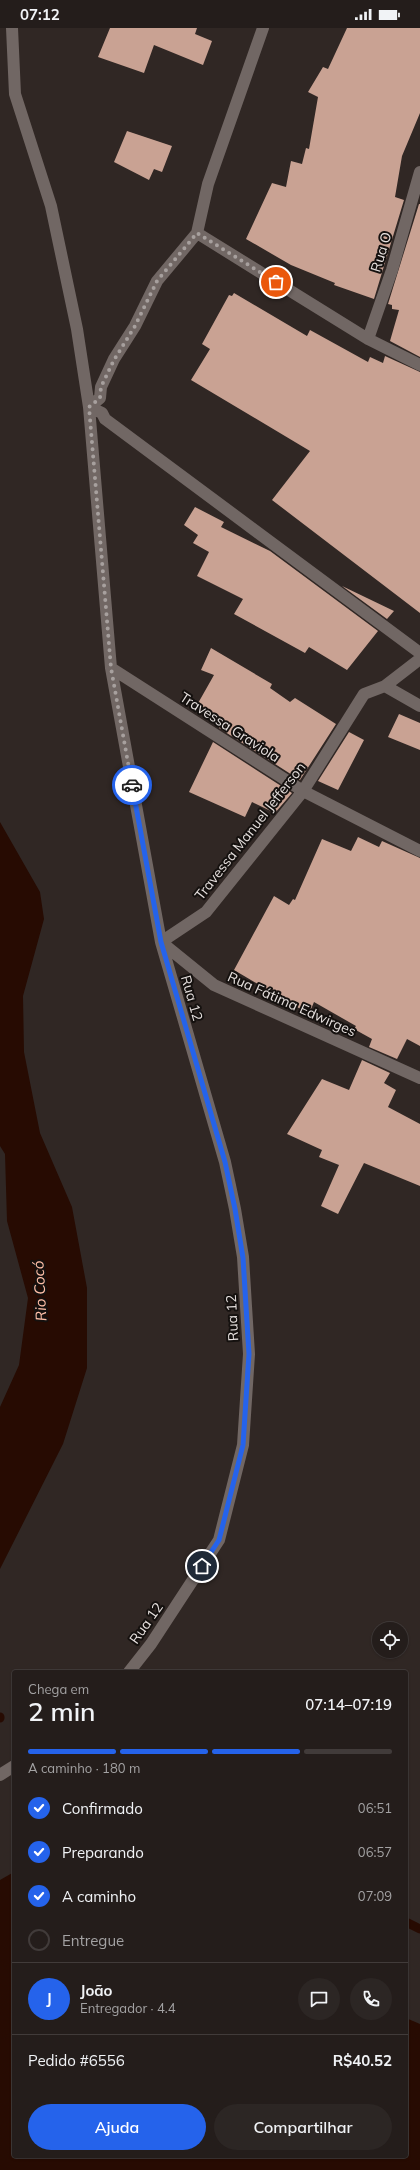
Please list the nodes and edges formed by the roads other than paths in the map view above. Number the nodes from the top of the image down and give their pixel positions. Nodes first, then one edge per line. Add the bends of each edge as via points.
1 (12, 28) edge
2 (263, 28) edge
3 (420, 172) edge
4 (197, 233) junction
5 (368, 339) junction
6 (420, 365) edge
7 (89, 407) junction
8 (420, 653) edge
9 (420, 659) edge
10 (111, 668) junction
11 (385, 686) junction
12 (420, 706) edge
13 (304, 792) junction
14 (420, 851) edge
15 (161, 942) junction
16 (420, 1078) edge
17 (131, 1670) edge
18 (12, 1767) edge
19 (0, 1775) edge

1 - 7 street, Rua 12 via 14,94 51,206 77,329
2 - 4 street via 208,184
3 - 5 street, Rua O via 392,270
4 - 5 street
4 - 7 street via 157,281 135,326 114,360 101,387 100,398
5 - 6 street
7 - 8 street via 102,413 105,419
7 - 10 street, Rua 12
9 - 11 street, Travessa Manuel Jefferson
10 - 13 street, Travessa Graviola
10 - 15 street, Rua 12
11 - 12 street
11 - 13 street, Travessa Manuel Jefferson via 364,694
13 - 14 street, Travessa Graviola
13 - 15 street, Travessa Manuel Jefferson via 206,912
15 - 16 street, Rua Fátima Edwirges via 214,985
15 - 17 street, Rua 12 via 225,1162 235,1209 243,1258 249,1354 247,1403 243,1445 219,1540 151,1644
18 - 19 street

